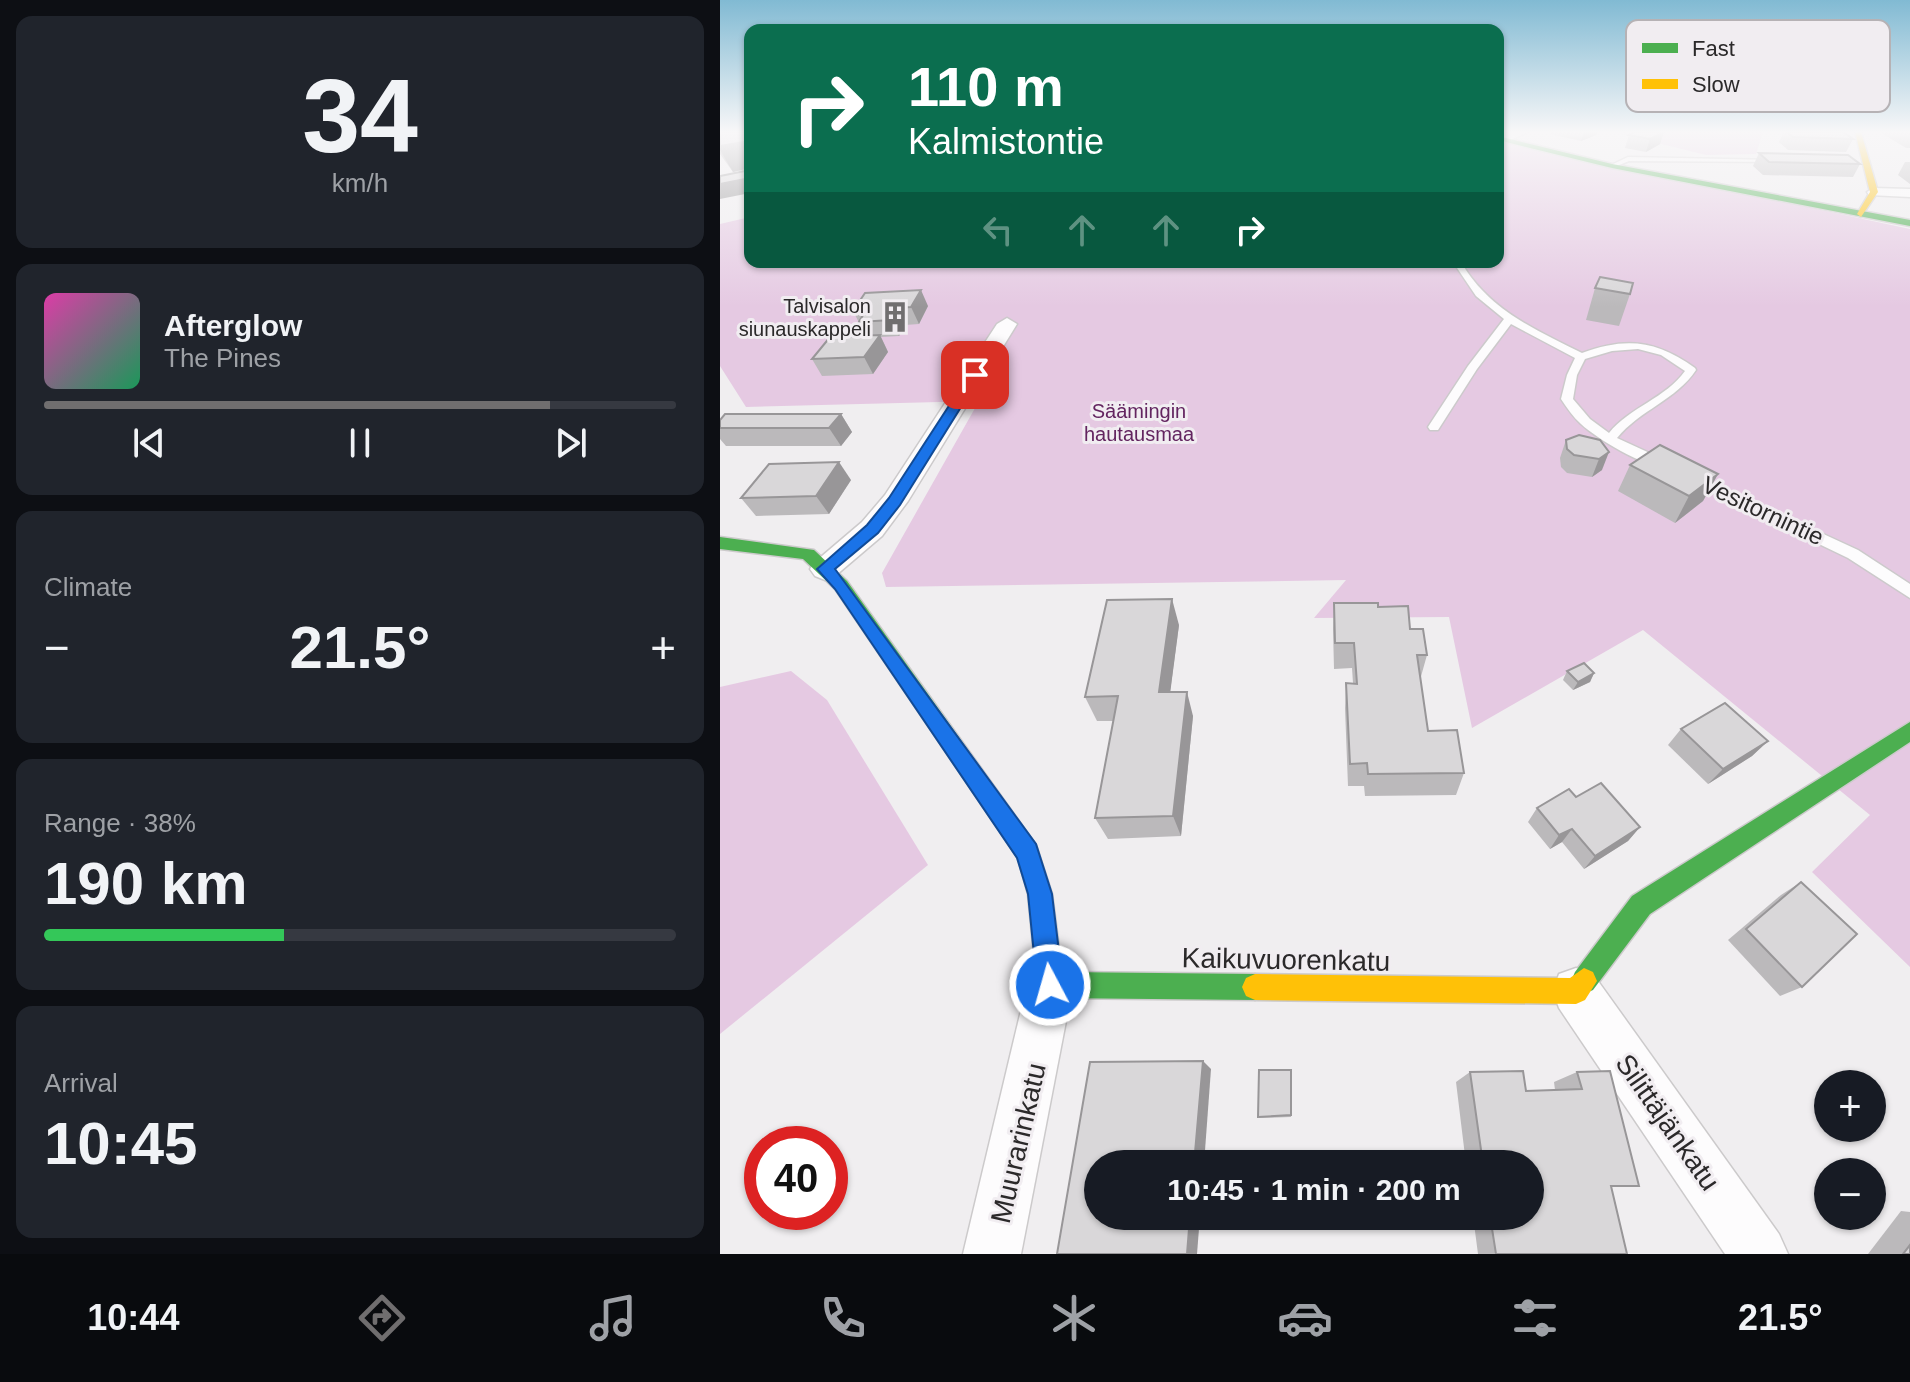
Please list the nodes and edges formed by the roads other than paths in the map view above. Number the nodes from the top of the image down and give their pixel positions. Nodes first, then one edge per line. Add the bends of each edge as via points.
1 (1755, 191) edge
2 (1874, 192) joint
3 (1910, 193) edge
4 (1862, 211) junction
5 (1910, 220) edge
6 (1460, 268) edge
7 (1509, 319) junction
8 (1007, 324) dead end
9 (1581, 357) junction
10 (1434, 427) dead end
11 (1610, 439) junction
12 (720, 543) edge
13 (825, 569) junction
14 (1910, 592) edge
15 (1910, 731) edge
16 (1050, 985) junction
17 (1576, 991) junction
18 (992, 1254) edge
19 (1759, 1254) edge

1 - 4 street
2 - 3 street
2 - 4 street
4 - 5 street
6 - 7 lane
7 - 9 lane
7 - 10 lane
8 - 13 street via 895,501 872,529
9 - 11 lane, Vesitornintie via 1567,399 1579,420
9 - 11 lane via 1626,344 1649,347 1691,370 1684,382 1622,421
11 - 14 lane, Vesitornintie via 1853,554
12 - 13 street via 808,554
13 - 16 street via 1028,853 1040,894
15 - 17 street via 1641,905
16 - 17 street, Kaikuvuorenkatu
16 - 18 street, Muurarinkatu
17 - 19 street, Silittäjänkatu

